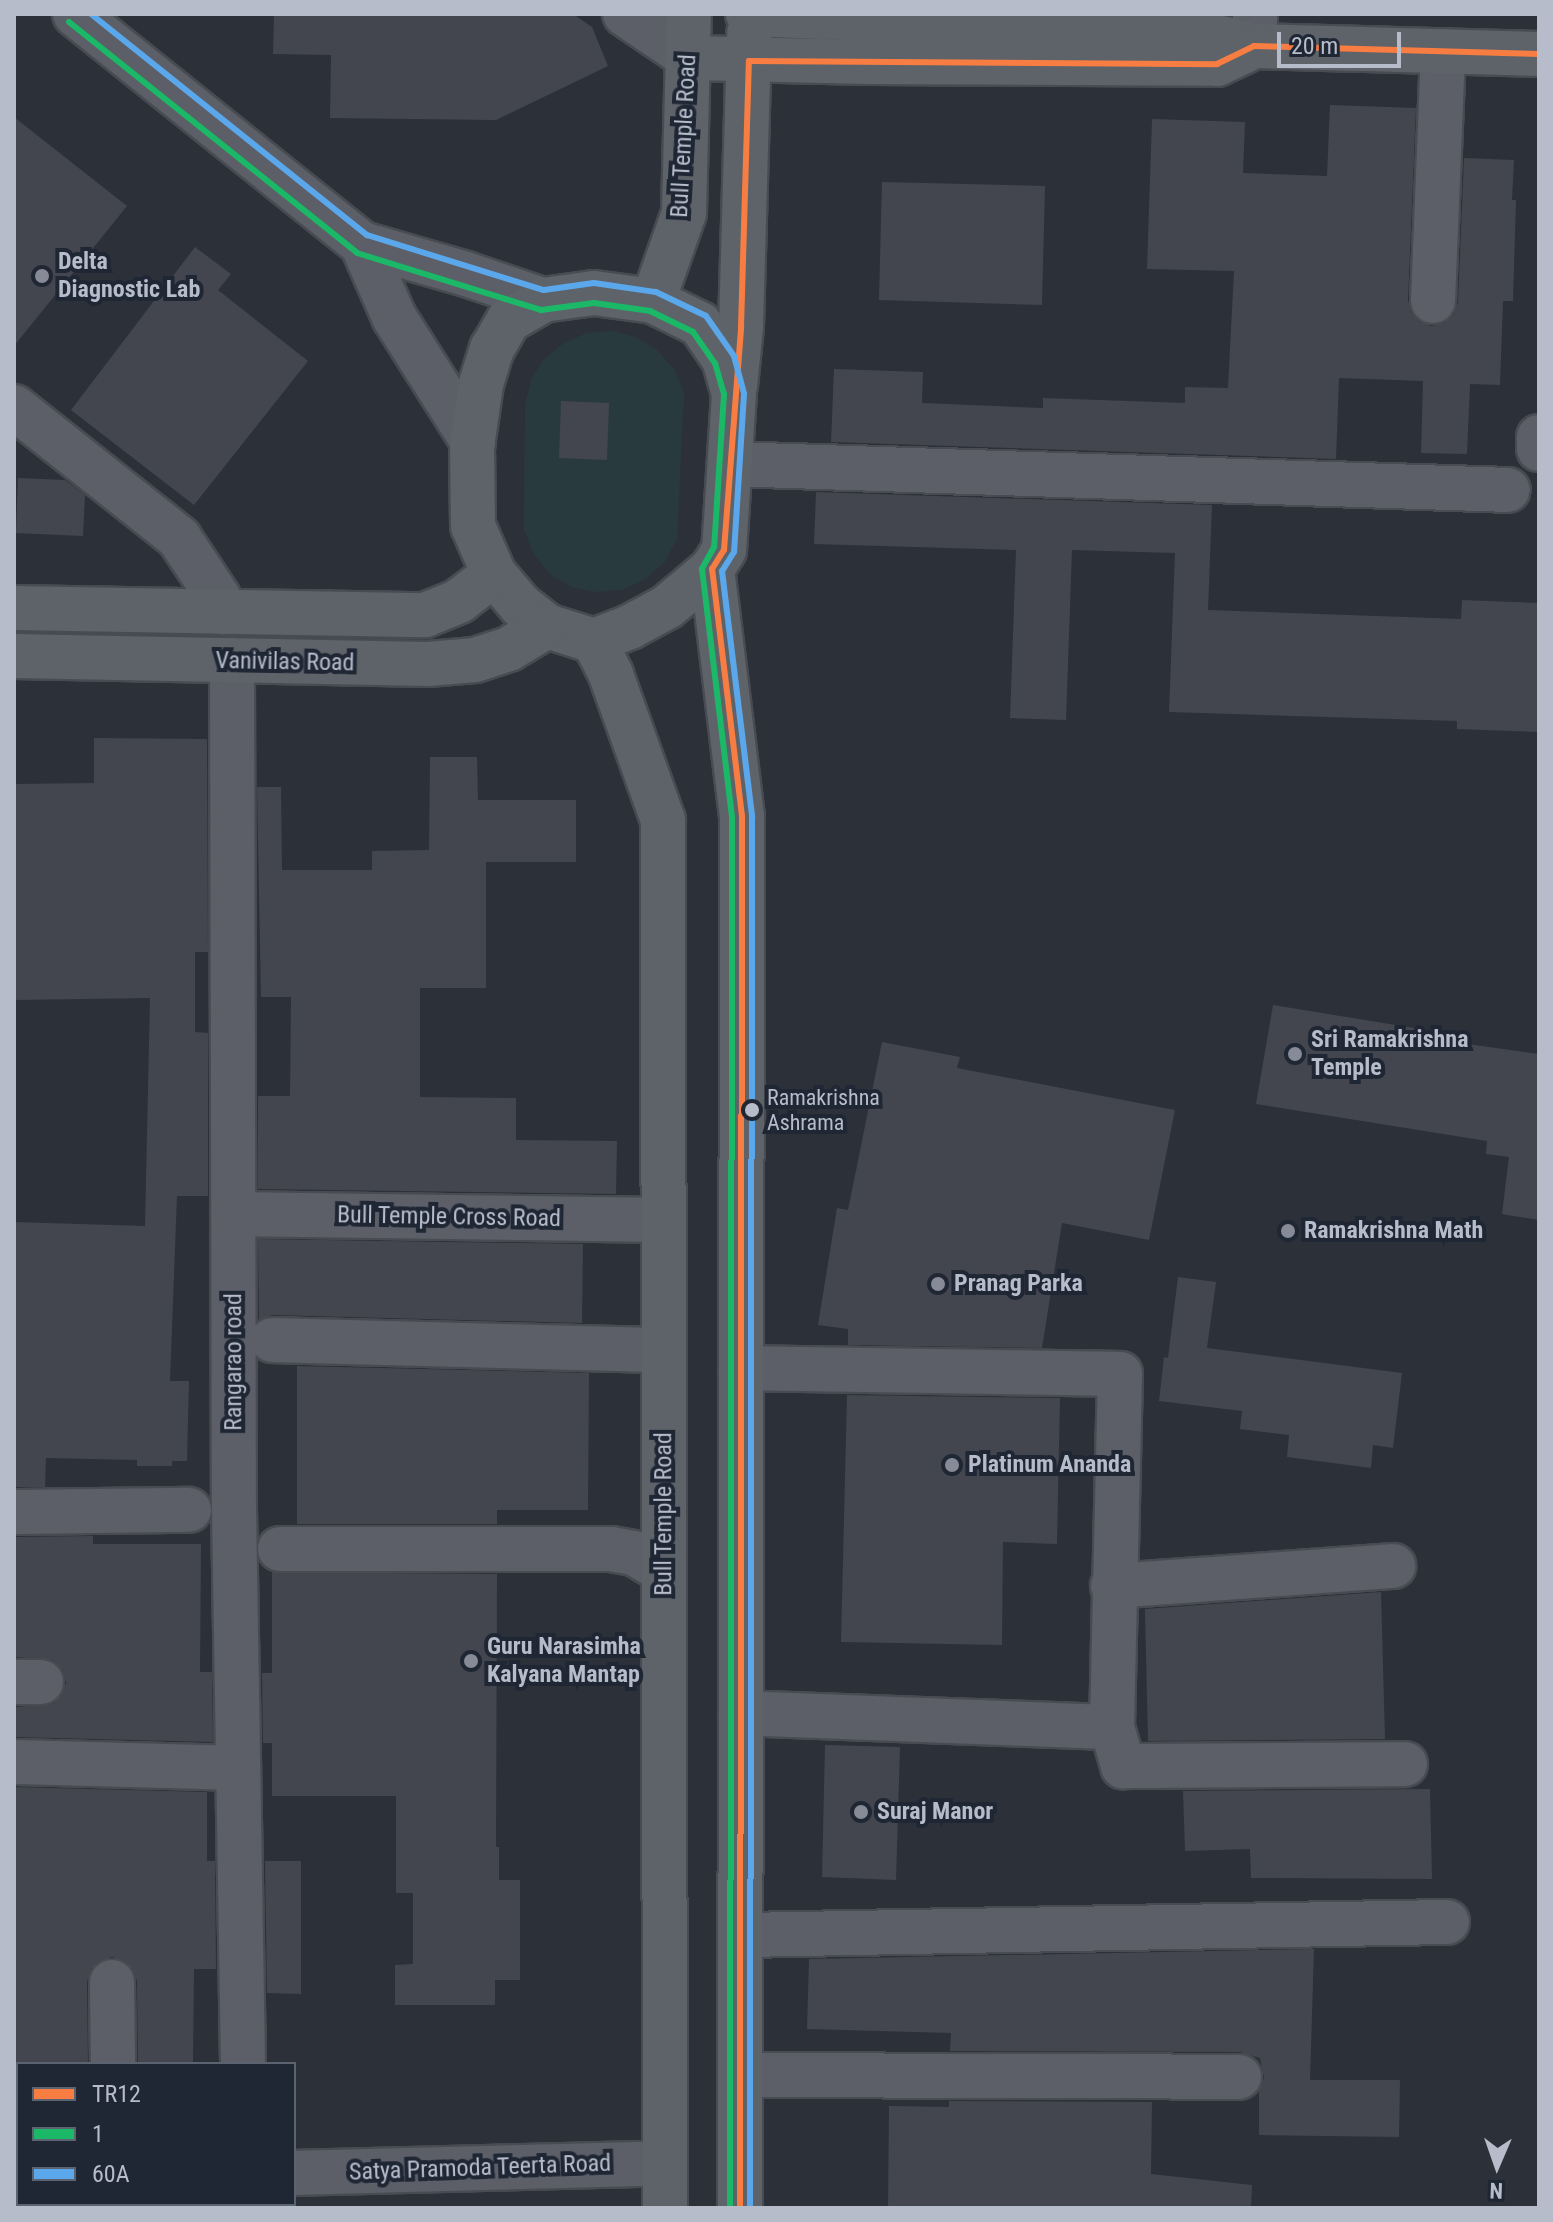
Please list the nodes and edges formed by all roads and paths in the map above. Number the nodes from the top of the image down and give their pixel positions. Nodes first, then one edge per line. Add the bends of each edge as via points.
1 (75, 14) edge
2 (625, 14) edge
3 (689, 14) edge
4 (749, 14) edge
5 (114, 29) edge
6 (1254, 30) edge
7 (1443, 51) junction
8 (1539, 54) edge
9 (690, 58) junction
10 (749, 61) junction
11 (362, 244) junction
12 (543, 300) junction
13 (653, 301) junction
14 (1433, 301) dead end
15 (734, 393) junction
16 (14, 407) edge
17 (1539, 437) edge
18 (473, 442) junction
19 (1539, 449) edge
20 (730, 464) junction
21 (1508, 490) dead end
22 (712, 569) junction
23 (494, 574) junction
24 (14, 608) edge
25 (223, 612) junction
26 (547, 626) junction
27 (594, 641) junction
28 (14, 656) edge
29 (232, 660) junction
30 (234, 1214) junction
31 (664, 1220) junction
32 (272, 1340) dead end
33 (664, 1350) junction
34 (741, 1368) junction
35 (189, 1510) dead end
36 (14, 1512) edge
37 (280, 1549) dead end
38 (1393, 1566) dead end
39 (664, 1571) junction
40 (1113, 1586) junction
41 (741, 1713) junction
42 (1112, 1727) junction
43 (14, 1762) edge
44 (1405, 1764) dead end
45 (237, 1768) junction
46 (1447, 1922) dead end
47 (743, 1935) junction
48 (112, 1982) dead end
49 (113, 2062) edge
50 (243, 2062) edge
51 (740, 2075) junction
52 (1239, 2077) dead end
53 (665, 2163) junction
54 (296, 2173) edge
55 (665, 2208) edge
56 (740, 2208) edge

1 - 5 street
2 - 9 street
3 - 9 main road, Bull Temple Road
4 - 6 main road via 1200,33
4 - 10 main road
5 - 11 street
6 - 7 main road
6 - 10 main road via 1217,64
7 - 8 main road
7 - 14 street
9 - 10 main road
9 - 13 main road, Bull Temple Road via 684,213
10 - 15 main road via 741,327
11 - 12 street
11 - 18 street via 394,317
12 - 13 main road via 594,293
12 - 18 main road via 509,320 492,349
13 - 15 main road via 700,324 724,359
15 - 20 main road
16 - 25 street via 179,538
17 - 19 street
18 - 23 main road via 473,526
20 - 21 street
20 - 22 main road via 724,550
22 - 27 main road via 667,607
22 - 34 main road via 742,816
23 - 25 main road via 459,601 425,615
23 - 26 main road
24 - 25 main road
26 - 27 main road
26 - 29 main road, Vanivilas Road via 509,649 475,660 405,665
27 - 31 main road, Bull Temple Road via 663,820
28 - 29 main road, Vanivilas Road
29 - 30 street, Rangarao road
30 - 31 street, Bull Temple Cross Road
30 - 45 street, Rangarao road
31 - 33 main road, Bull Temple Road
32 - 33 street
33 - 39 main road, Bull Temple Road
34 - 40 street via 1120,1374
34 - 41 main road
35 - 36 street
37 - 39 street via 611,1549 634,1553
38 - 40 street
39 - 53 main road, Bull Temple Road
40 - 42 street
41 - 42 street
41 - 47 main road
42 - 44 street via 1123,1766
43 - 45 street
45 - 50 street, Rangarao road
46 - 47 street
47 - 51 main road
48 - 49 street
51 - 52 street
51 - 56 main road
53 - 54 street, Satya Pramoda Teerta Road
53 - 55 main road, Bull Temple Road

